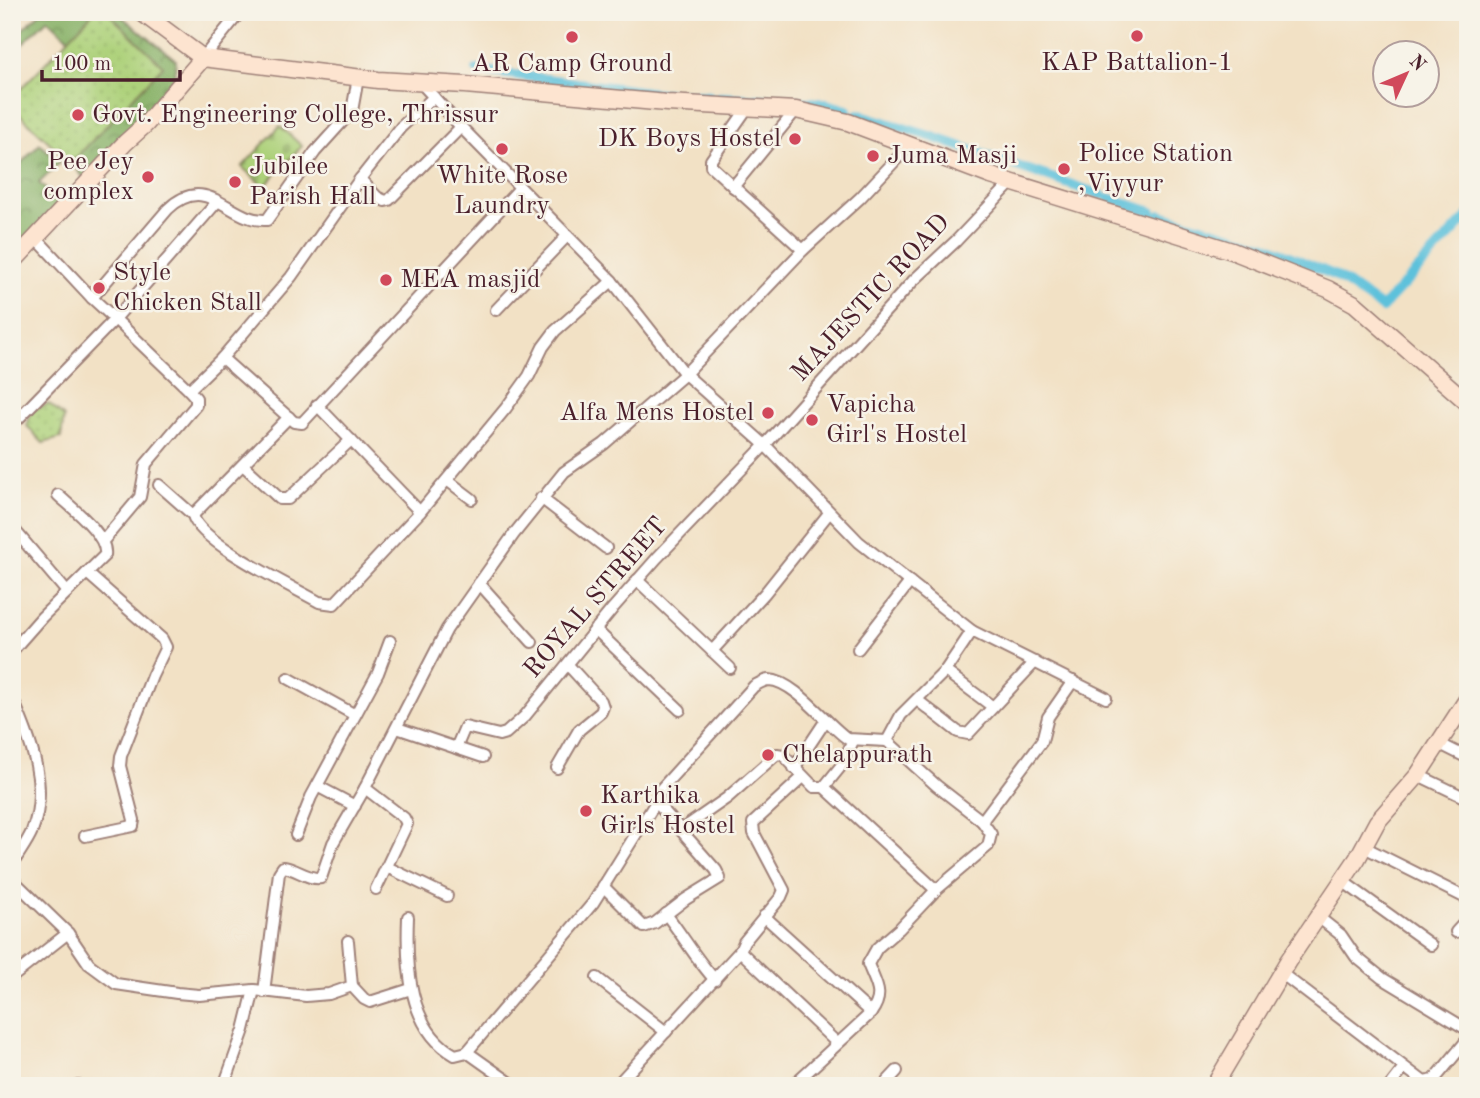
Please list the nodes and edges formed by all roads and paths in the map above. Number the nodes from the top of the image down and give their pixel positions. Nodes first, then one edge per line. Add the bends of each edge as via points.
1 (141, 12) edge
2 (240, 12) edge
3 (203, 58) junction
4 (358, 78) junction
5 (421, 83) junction
6 (434, 97) junction
7 (748, 107) junction
8 (796, 110) junction
9 (461, 127) junction
10 (908, 147) junction
11 (360, 179) junction
12 (1011, 183) junction
13 (733, 187) junction
14 (520, 188) junction
15 (217, 202) junction
16 (568, 235) junction
17 (35, 237) junction
18 (803, 250) junction
19 (12, 263) edge
20 (612, 281) junction
21 (92, 298) junction
22 (496, 310) dead end
23 (115, 319) junction
24 (222, 358) junction
25 (685, 374) junction
26 (189, 390) junction
27 (1468, 403) edge
28 (317, 405) junction
29 (289, 417) junction
30 (12, 425) edge
31 (351, 439) junction
32 (765, 445) junction
33 (243, 465) junction
34 (447, 480) junction
35 (159, 485) dead end
36 (58, 495) dead end
37 (541, 498) junction
38 (472, 499) dead end
39 (420, 512) junction
40 (830, 513) junction
41 (193, 515) junction
42 (12, 527) edge
43 (103, 541) junction
44 (606, 548) dead end
45 (87, 573) junction
46 (637, 580) junction
47 (910, 582) junction
48 (479, 583) junction
49 (67, 592) junction
50 (595, 629) junction
51 (972, 631) junction
52 (390, 641) dead end
53 (532, 642) dead end
54 (858, 649) dead end
55 (12, 651) edge
56 (712, 651) junction
57 (1035, 662) junction
58 (568, 665) junction
59 (730, 668) dead end
60 (945, 671) junction
61 (288, 678) dead end
62 (1073, 681) junction
63 (12, 697) edge
64 (1106, 698) dead end
65 (1468, 698) edge
66 (917, 699) junction
67 (993, 707) junction
68 (680, 710) dead end
69 (355, 715) junction
70 (826, 720) junction
71 (397, 728) junction
72 (853, 741) junction
73 (887, 741) junction
74 (1440, 744) junction
75 (456, 748) junction
76 (483, 757) dead end
77 (1468, 758) edge
78 (556, 768) dead end
79 (794, 768) junction
80 (1418, 775) junction
81 (803, 776) junction
82 (317, 786) junction
83 (824, 787) junction
84 (365, 788) junction
85 (1468, 799) edge
86 (656, 802) junction
87 (355, 806) junction
88 (982, 821) junction
89 (681, 830) junction
90 (296, 835) dead end
91 (85, 836) dead end
92 (1364, 847) junction
93 (12, 865) edge
94 (387, 867) junction
95 (12, 879) edge
96 (1341, 880) junction
97 (603, 886) junction
98 (376, 889) dead end
99 (936, 890) junction
100 (447, 896) dead end
101 (1468, 900) edge
102 (666, 914) junction
103 (764, 916) junction
104 (1317, 916) junction
105 (408, 917) dead end
106 (1468, 919) edge
107 (1456, 932) dead end
108 (68, 933) junction
109 (348, 941) dead end
110 (1431, 945) dead end
111 (740, 951) junction
112 (1281, 973) junction
113 (12, 977) edge
114 (597, 978) dead end
115 (715, 980) junction
116 (352, 986) junction
117 (411, 989) junction
118 (259, 991) junction
119 (871, 1013) junction
120 (1468, 1030) edge
121 (666, 1032) junction
122 (1468, 1039) edge
123 (837, 1043) junction
124 (467, 1052) junction
125 (1404, 1068) junction
126 (897, 1071) dead end
127 (224, 1086) edge
128 (515, 1086) edge
129 (616, 1086) edge
130 (792, 1086) edge
131 (883, 1086) edge
132 (1214, 1086) edge
133 (1390, 1086) edge

1 - 3 main road
2 - 3 street
3 - 4 main road
3 - 17 main road via 146,124
4 - 5 main road
4 - 15 street via 352,111 315,152 267,220
5 - 6 street
5 - 7 main road
6 - 9 street
6 - 11 street via 401,127
7 - 8 main road
7 - 13 street via 710,163
8 - 10 main road via 848,122
8 - 13 street
9 - 11 street via 389,200 377,197
9 - 14 street
10 - 12 main road
10 - 18 street
11 - 24 street via 291,277
12 - 27 main road via 1232,251 1328,289 1355,304
12 - 32 street, MAJESTIC ROAD via 913,281
13 - 18 street
14 - 16 street
14 - 28 street
15 - 21 street via 196,194 172,205
15 - 23 street
16 - 20 street
16 - 22 street
17 - 19 main road
17 - 21 street
18 - 25 street
20 - 25 street
20 - 34 street via 555,331 506,408
21 - 23 street
23 - 26 street
23 - 30 street
24 - 26 street
24 - 29 street
25 - 32 street
25 - 37 street via 564,472
26 - 43 street via 196,405 146,464 139,497
28 - 29 street via 302,423
28 - 31 street
29 - 33 street
31 - 33 street via 288,499 280,499
31 - 39 street
32 - 40 street
32 - 46 street, ROYAL STREET
33 - 41 street
34 - 38 street
34 - 39 street
35 - 41 street
36 - 43 street
37 - 44 street
37 - 48 street
39 - 41 street via 334,604 319,602 226,550 194,523
40 - 47 street
40 - 56 street
42 - 49 street
43 - 45 street via 105,555
45 - 49 street
45 - 91 street via 166,647 121,756 133,825
46 - 50 street, ROYAL STREET
46 - 56 street
47 - 51 street
47 - 54 street
48 - 53 street
48 - 71 street via 447,629
49 - 55 street
50 - 58 street, ROYAL STREET
50 - 68 street
51 - 57 street
51 - 60 street
52 - 69 street via 379,673
56 - 59 street
57 - 62 street
57 - 67 street
58 - 75 street, ROYAL STREET via 506,733 465,727
58 - 78 street via 603,707 579,730
60 - 66 street
60 - 67 street
61 - 69 street
62 - 64 street
62 - 88 street via 1048,717 1042,741
63 - 93 street via 37,766 39,795 32,830
65 - 74 main road
66 - 67 street via 964,734
66 - 73 street via 901,715
69 - 82 street
70 - 72 street
70 - 79 street
70 - 86 street via 801,696 765,680 754,686 660,790
71 - 75 street
71 - 84 street
72 - 73 street
72 - 83 street
73 - 88 street
74 - 77 street
74 - 80 main road
75 - 76 street
79 - 81 street
79 - 89 street via 783,755 774,755 727,798
80 - 85 street
80 - 92 main road via 1377,822
81 - 83 street via 814,788
81 - 103 street via 753,823 784,887
82 - 87 street
82 - 90 street
83 - 99 street
84 - 87 street
84 - 94 street via 407,824
86 - 89 street
86 - 97 street
87 - 118 street via 333,844 321,878 288,867 279,873
88 - 99 street via 990,834 988,846
89 - 102 street via 720,878
92 - 96 main road
92 - 101 street
94 - 98 street
94 - 100 street
95 - 108 street
96 - 104 main road
96 - 110 street
97 - 102 street via 641,926
97 - 124 street via 578,923
99 - 119 street via 871,957 868,964 880,994
102 - 115 street
103 - 111 street
103 - 119 street
104 - 112 main road
104 - 120 street via 1342,935 1356,957 1382,978
105 - 117 street
106 - 107 street
108 - 113 street
108 - 118 street via 89,964 116,984 199,995
109 - 116 street
111 - 115 street
111 - 123 street
112 - 125 street
112 - 132 main road
114 - 121 street
115 - 121 street
116 - 117 street via 370,1002
116 - 118 street via 306,996
117 - 124 street via 421,1018 443,1048 455,1055
118 - 127 street
119 - 123 street
121 - 129 street
122 - 125 street via 1428,1083
123 - 130 street
124 - 128 street
125 - 133 street
126 - 131 street

